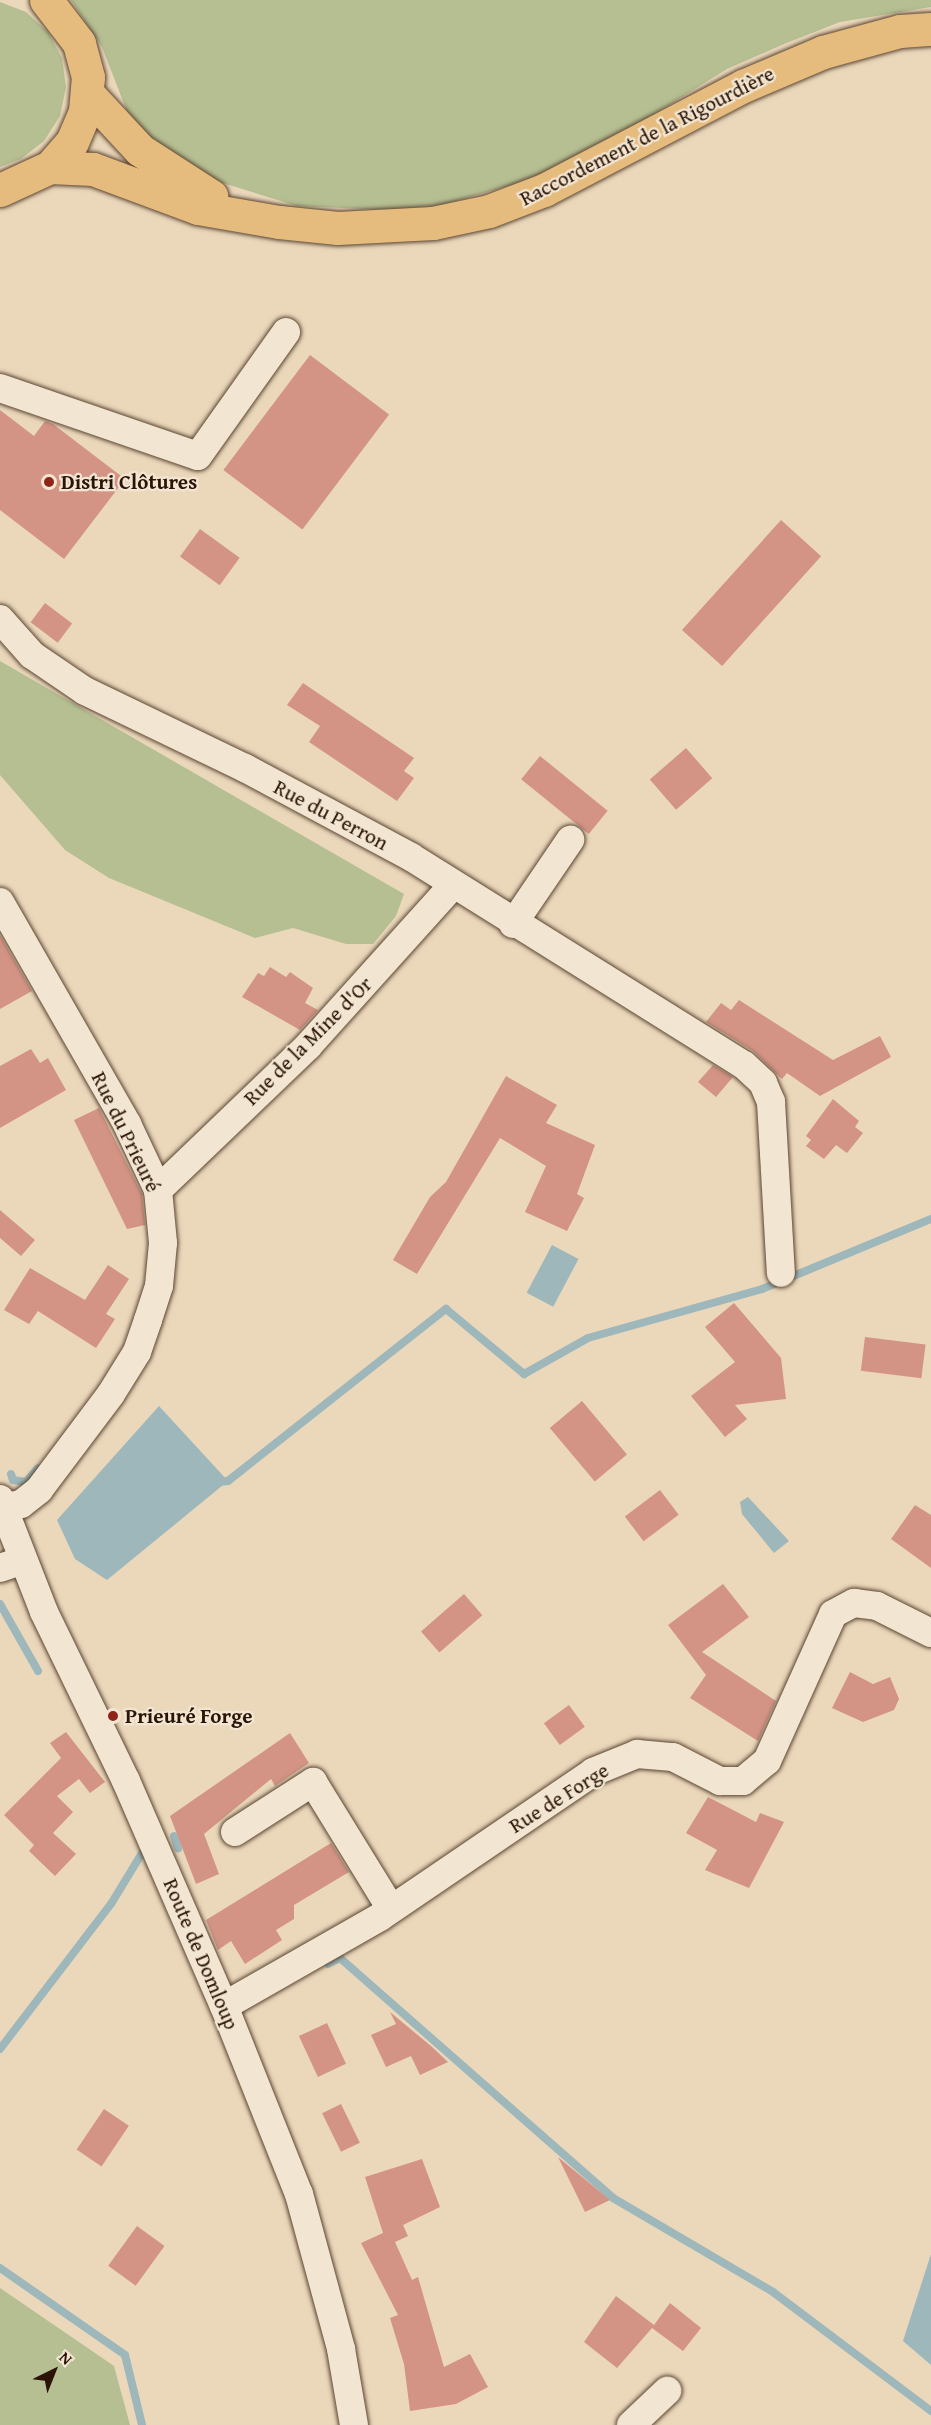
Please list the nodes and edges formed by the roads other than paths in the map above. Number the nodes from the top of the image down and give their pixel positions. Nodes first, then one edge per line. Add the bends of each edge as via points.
1 (46, 0) edge
2 (931, 29) edge
3 (88, 94) junction
4 (50, 167) junction
5 (0, 190) edge
6 (252, 218) junction
7 (286, 332) dead end
8 (0, 388) edge
9 (0, 619) edge
10 (570, 840) dead end
11 (452, 886) junction
12 (0, 902) edge
13 (513, 924) junction
14 (158, 1190) junction
15 (781, 1273) dead end
16 (1, 1505) edge
17 (11, 1564) edge
18 (931, 1633) edge
19 (235, 1832) dead end
20 (391, 1909) junction
21 (224, 2006) junction
22 (667, 2391) dead end
23 (354, 2425) edge
24 (631, 2425) edge

1 - 3 main road via 79,43
2 - 6 main road, Raccordement de la Rigourdière via 900,31 813,56 744,86 583,172 489,211 433,223 371,228
3 - 4 main road via 72,142
3 - 6 main road, Raccordement de la Rigourdière via 123,134 160,166
4 - 5 main road
4 - 6 main road, Raccordement de la Rigourdière via 93,169 198,208
7 - 8 street via 198,456
9 - 11 street, Rue du Perron via 32,655 85,691 245,768 411,858
10 - 13 street
11 - 13 street, Rue du Perron
11 - 14 street, Rue de la Mine d'Or via 308,1046
12 - 14 street, Rue du Prieuré via 127,1124
13 - 15 street, Rue du Perron via 664,1014 763,1083 773,1119
14 - 16 street, Rue du Prieuré via 163,1243 159,1286 137,1352 39,1490 21,1504
16 - 17 street, Route de Domloup
17 - 21 street, Route de Domloup via 126,1781
18 - 20 street, Rue de Forge via 877,1606 854,1603 833,1614 767,1761 743,1781 720,1781 673,1757 637,1754 593,1772
19 - 20 street via 313,1782
20 - 21 street, Rue de Forge
21 - 23 street, Route de Domloup via 311,2228 341,2349
22 - 24 street

